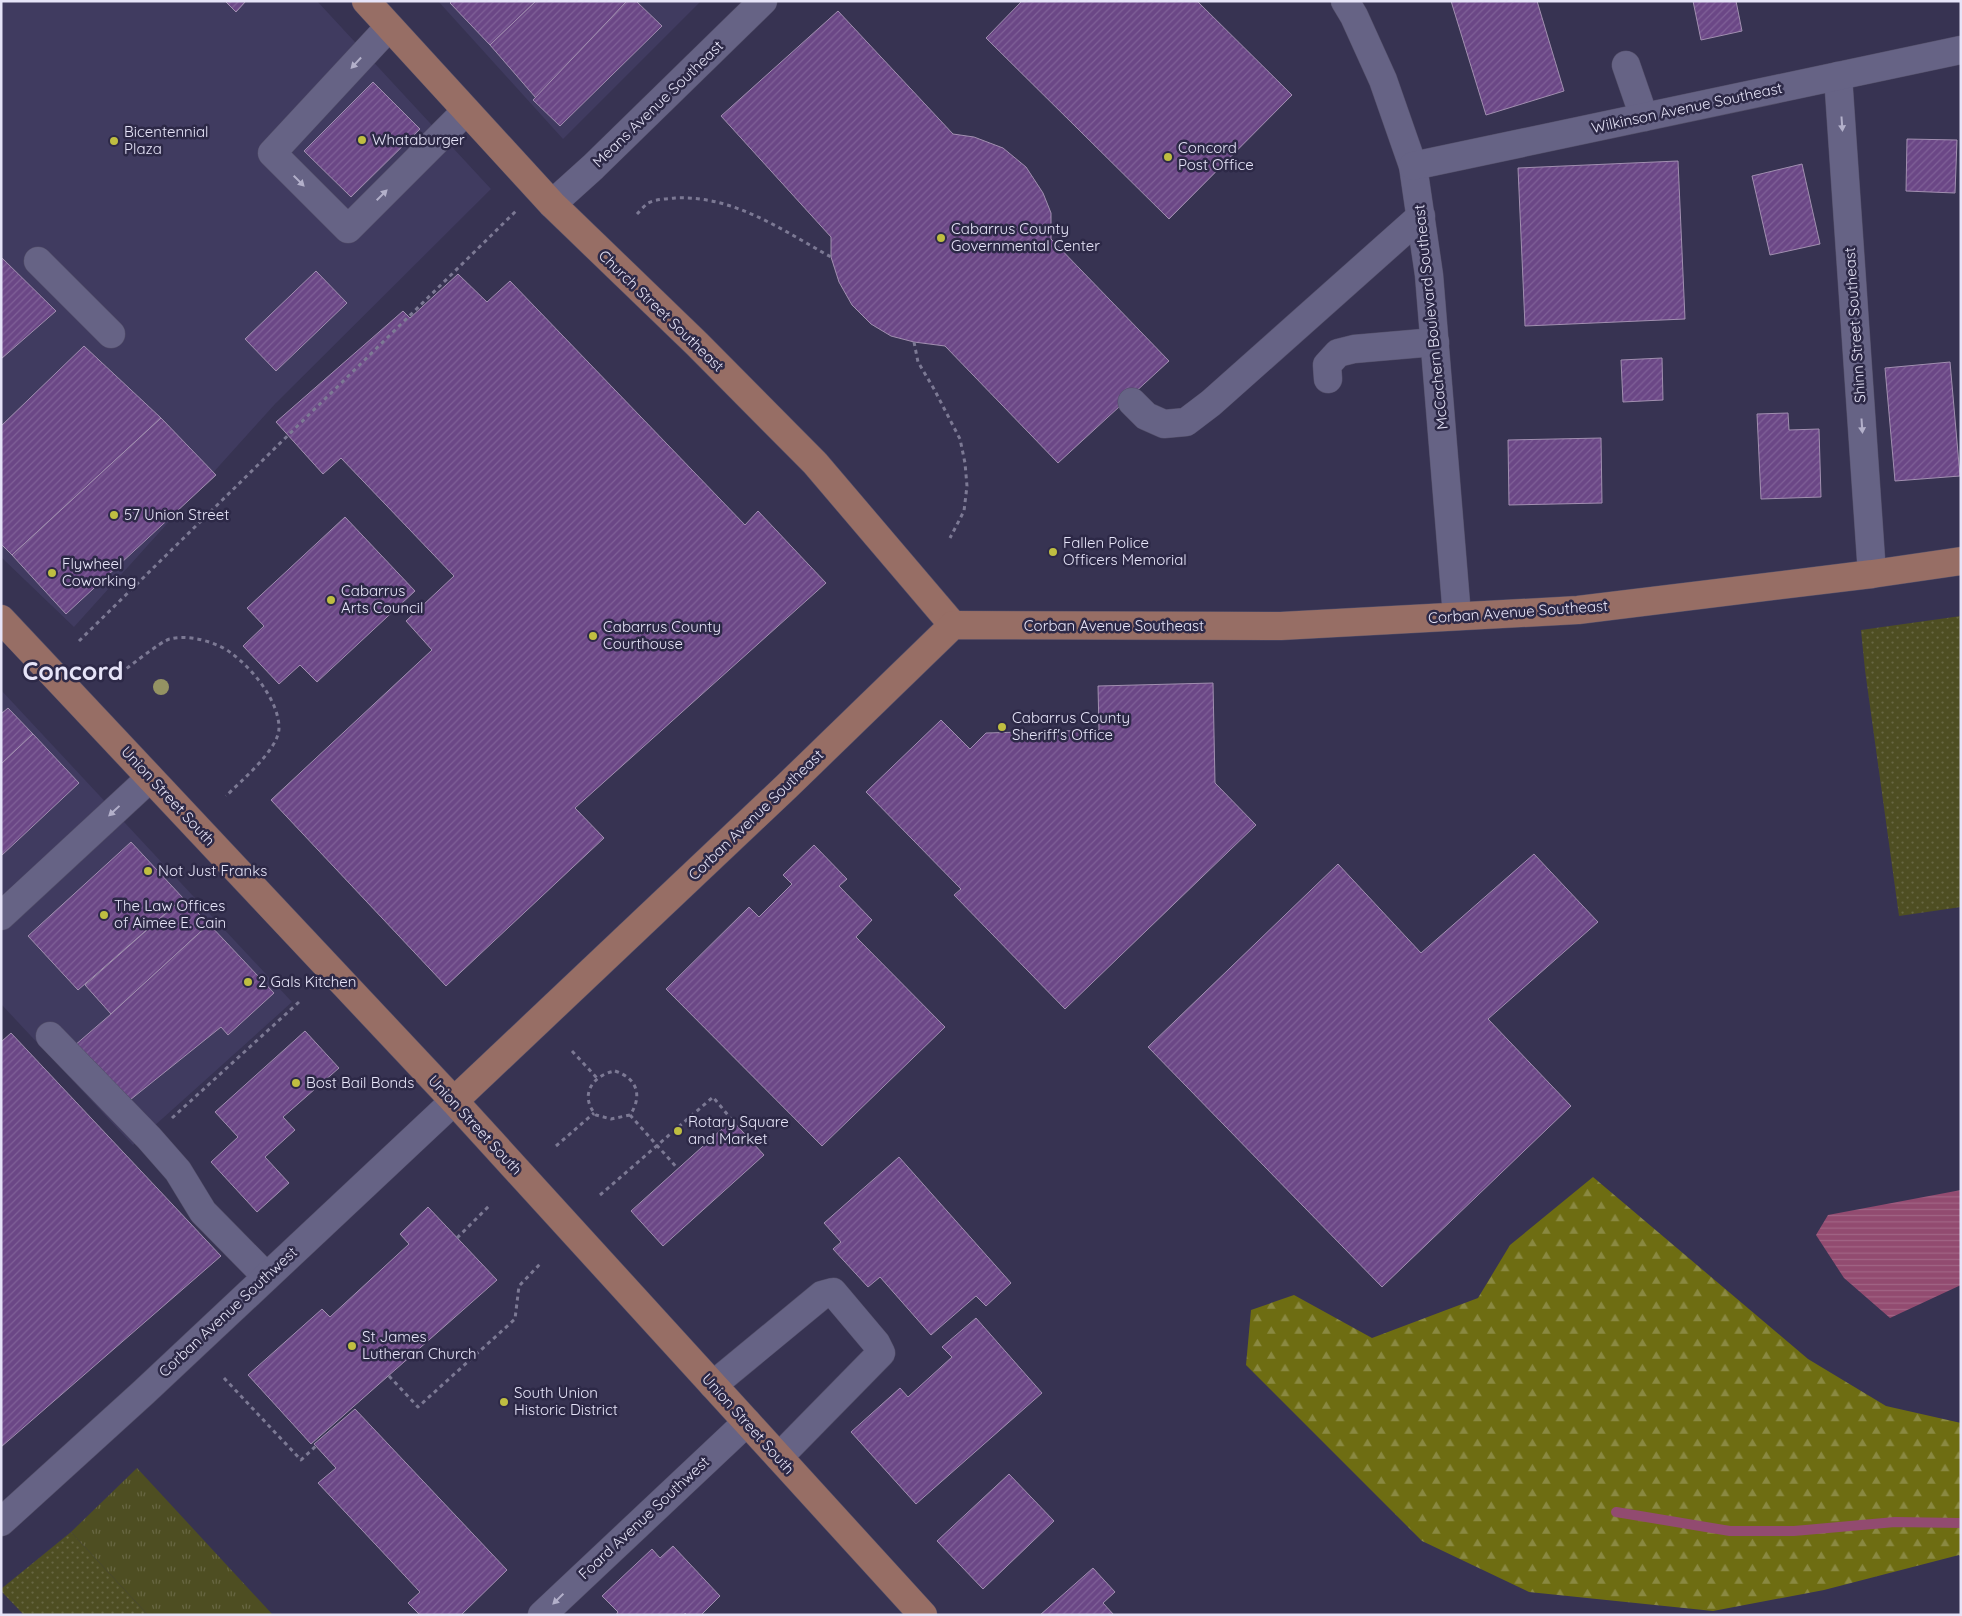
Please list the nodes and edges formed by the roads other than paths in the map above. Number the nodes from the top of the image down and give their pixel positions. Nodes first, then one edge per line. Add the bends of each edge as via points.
1 (366, 1) edge
2 (763, 1) edge
3 (1345, 1) edge
4 (390, 27) junction
5 (1961, 50) edge
6 (1626, 65) dead end
7 (1838, 76) junction
8 (466, 111) junction
9 (1644, 117) junction
10 (1413, 166) junction
11 (552, 204) junction
12 (1421, 216) junction
13 (38, 260) dead end
14 (111, 334) dead end
15 (1435, 342) junction
16 (1328, 379) dead end
17 (1132, 402) dead end
18 (1961, 561) edge
19 (1872, 574) junction
20 (1457, 616) junction
21 (1, 619) edge
22 (952, 625) junction
23 (150, 778) junction
24 (1, 916) edge
25 (50, 1036) dead end
26 (454, 1101) junction
27 (266, 1276) junction
28 (713, 1385) junction
29 (747, 1422) junction
30 (779, 1457) junction
31 (1, 1522) edge
32 (542, 1615) edge
33 (923, 1615) edge

1 - 4 main road, Church Street Southeast
2 - 11 street, Means Avenue Southeast
3 - 10 street, McCachern Boulevard Southeast via 1383,80
4 - 8 main road, Church Street Southeast
4 -> 8 street via 272,153 348,230
5 - 7 street, Wilkinson Avenue Southeast
6 - 9 street
7 - 9 street, Wilkinson Avenue Southeast
7 -> 19 street, Shinn Street Southeast
8 - 11 main road, Church Street Southeast
9 - 10 street, Wilkinson Avenue Southeast
10 - 12 street, McCachern Boulevard Southeast
11 - 22 main road, Church Street Southeast via 815,463
12 - 15 street, McCachern Boulevard Southeast
12 - 17 street via 1186,422 1164,424 1146,416
13 - 14 street
15 - 16 street via 1338,353 1327,365
15 - 20 street, McCachern Boulevard Southeast
18 - 19 main road, Corban Avenue Southeast
19 - 20 main road, Corban Avenue Southeast via 1578,610
20 - 22 main road, Corban Avenue Southeast via 1281,626
21 - 23 main road, Union Street South
22 - 26 main road, Corban Avenue Southeast
23 -> 24 street
23 - 26 main road, Union Street South
25 - 27 street via 155,1145 178,1171 203,1212
26 - 27 street, Corban Avenue Southwest
26 - 28 main road, Union Street South
27 - 31 street, Corban Avenue Southwest
28 - 29 main road, Union Street South
28 - 30 street via 822,1295 833,1292 881,1353
29 - 30 main road, Union Street South
29 -> 32 street, Foard Avenue Southwest
30 - 33 main road, Union Street South

